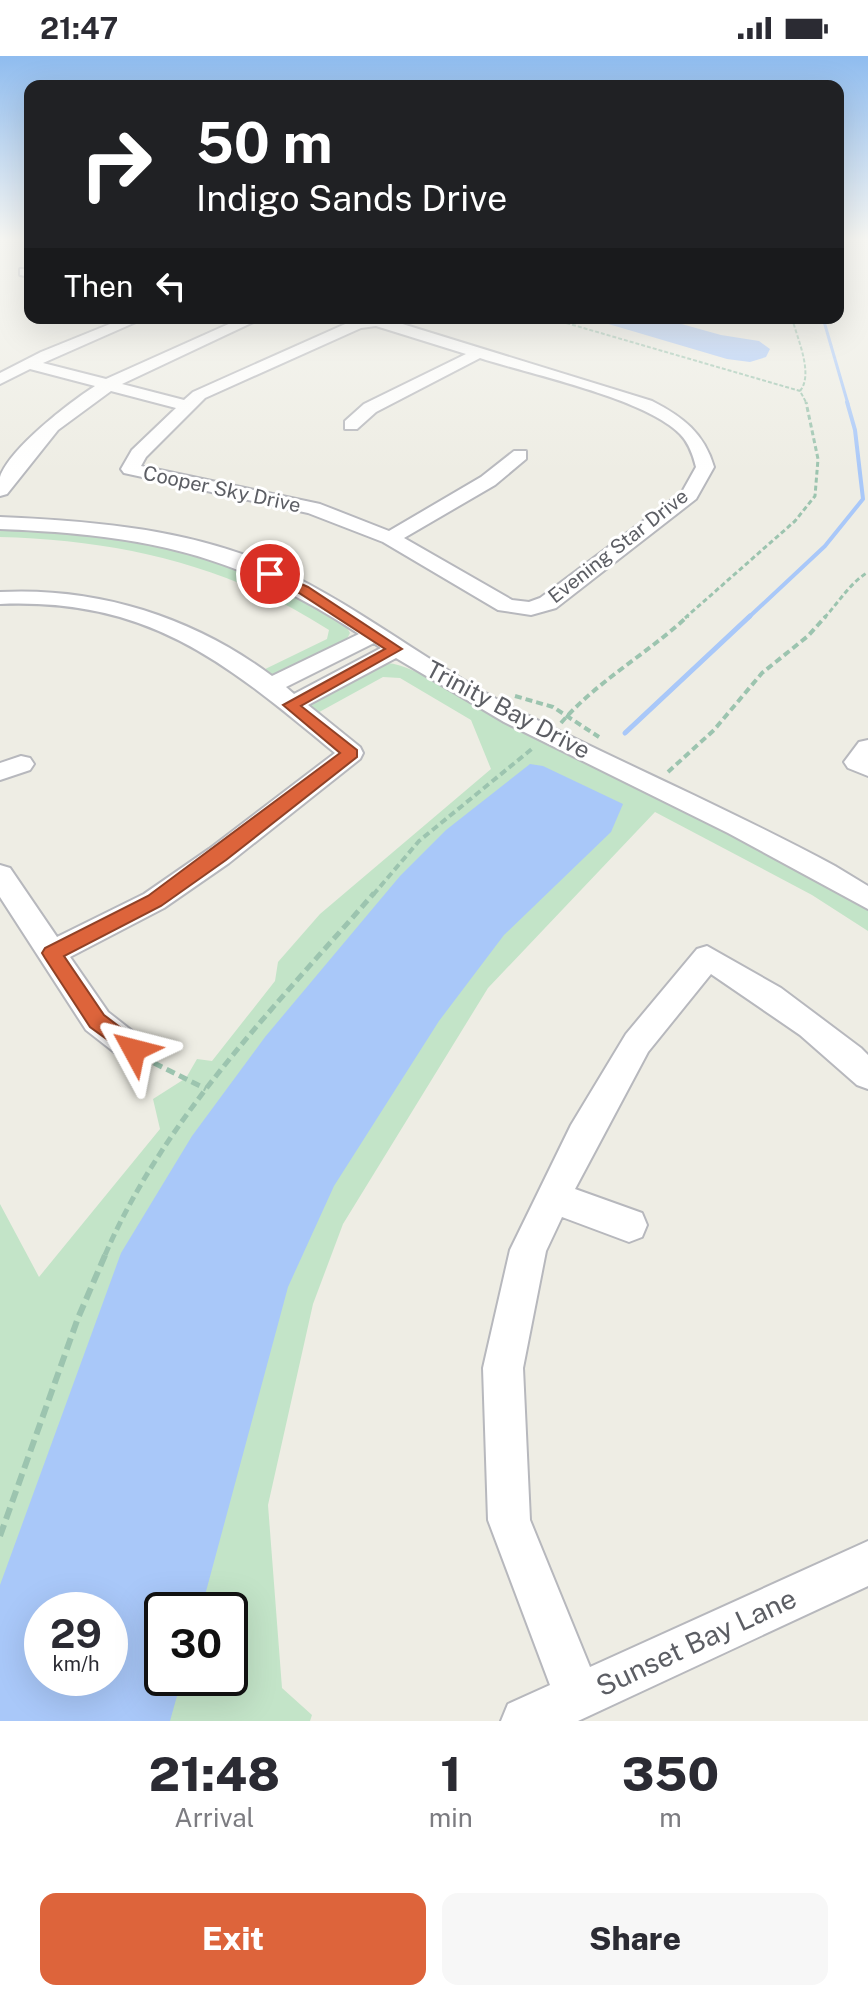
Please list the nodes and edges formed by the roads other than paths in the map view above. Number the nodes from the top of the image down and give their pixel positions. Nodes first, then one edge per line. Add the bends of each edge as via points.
1 (123, 324) edge
2 (241, 324) edge
3 (357, 324) edge
4 (387, 324) edge
5 (481, 352) junction
6 (46, 355) junction
7 (28, 364) junction
8 (123, 376) junction
9 (0, 379) edge
10 (106, 385) junction
11 (192, 400) junction
12 (351, 425) dead end
13 (520, 455) dead end
14 (0, 490) edge
15 (0, 523) edge
16 (390, 538) junction
17 (0, 598) edge
18 (531, 609) joint
19 (374, 635) junction
20 (395, 649) junction
21 (269, 687) junction
22 (291, 705) junction
23 (0, 875) edge
24 (868, 899) edge
25 (52, 953) junction
26 (134, 1050) road end
27 (868, 1075) edge
28 (553, 1197) junction
29 (629, 1225) dead end
30 (868, 1563) edge
31 (578, 1696) junction
32 (525, 1721) edge

1 - 6 street
2 - 8 street
3 - 11 street, Evening Star Drive
4 - 5 street, Evening Star Drive
5 - 12 street via 370,408
5 - 18 street, Evening Star Drive via 646,405 685,424 700,445 705,467 689,495 548,603
6 - 7 street
6 - 8 street
7 - 9 street
7 - 10 street
8 - 10 street
8 - 11 street
10 - 11 street
10 - 14 street via 42,433
11 - 16 street, Cooper Sky Drive via 138,454 130,469 313,508
13 - 16 street via 488,481
15 - 19 street, Trinity Bay Drive via 129,533 204,550 303,590
16 - 18 street, Cooper Sky Drive via 506,605
17 - 21 street via 37,595 114,608 203,642
19 - 20 street, Trinity Bay Drive
19 - 21 street
20 - 22 street
20 - 24 street, Trinity Bay Drive via 510,715 745,829
21 - 22 street
22 - 25 street via 351,753 154,901
23 - 25 street
25 - 26 street via 97,1021
27 - 28 street via 840,1047 707,957 637,1043
28 - 29 street
28 - 31 street via 528,1250 503,1368 509,1520
30 - 31 street, Sunset Bay Lane
31 - 32 street, Sunset Bay Lane

